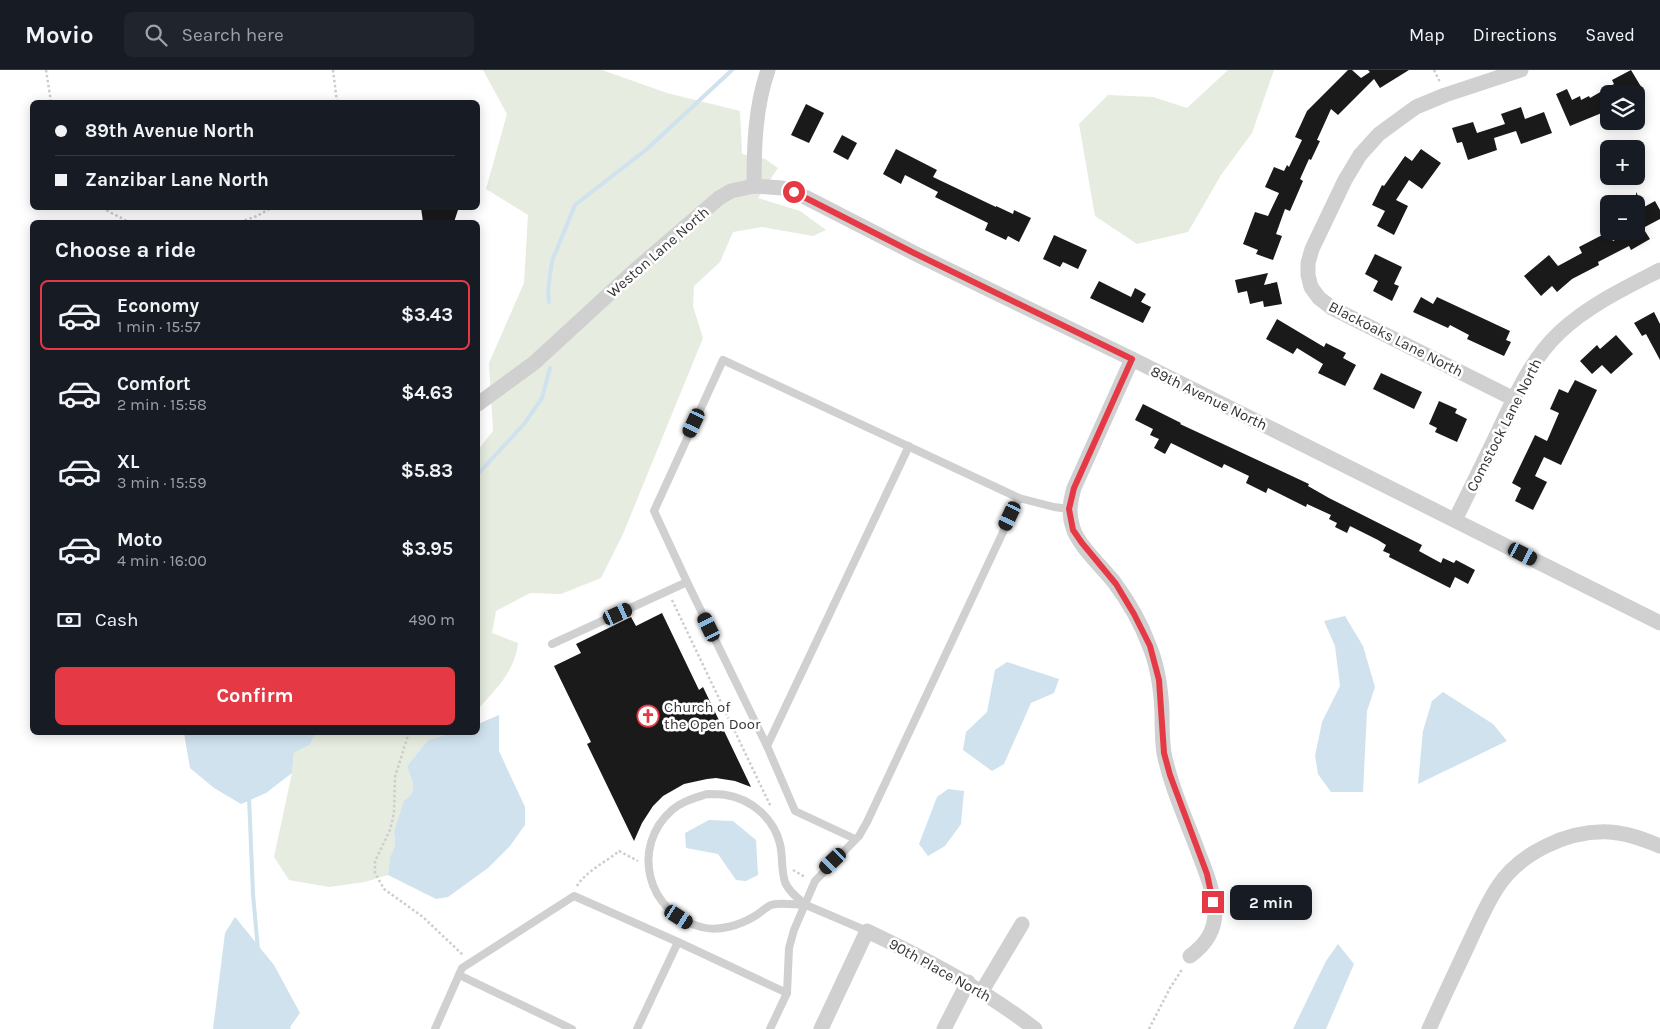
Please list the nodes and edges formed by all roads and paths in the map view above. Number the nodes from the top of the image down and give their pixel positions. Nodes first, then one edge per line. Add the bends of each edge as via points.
1 (46, 70) edge
2 (333, 70) edge
3 (768, 70) edge
4 (1521, 70) edge
5 (51, 100) edge
6 (337, 100) edge
7 (754, 186) junction
8 (106, 210) edge
9 (268, 210) edge
10 (125, 220) edge
11 (246, 220) edge
12 (1660, 270) edge
13 (1132, 359) junction
14 (1514, 399) junction
15 (480, 403) edge
16 (909, 446) junction
17 (1019, 498) junction
18 (1069, 509) junction
19 (1454, 520) junction
20 (687, 582) junction
21 (668, 591) junction
22 (1660, 623) edge
23 (552, 644) dead end
24 (408, 735) edge
25 (767, 746) junction
26 (773, 811) dead end
27 (855, 839) junction
28 (1660, 846) edge
29 (639, 864) dead end
30 (791, 864) dead end
31 (807, 878) dead end
32 (574, 896) junction
33 (806, 905) junction
34 (1022, 924) dead end
35 (867, 931) junction
36 (678, 942) junction
37 (1190, 956) joint
38 (471, 962) junction
39 (459, 975) junction
40 (968, 982) junction
41 (982, 991) junction
42 (787, 994) junction
43 (435, 1029) edge
44 (572, 1029) edge
45 (637, 1029) edge
46 (770, 1029) edge
47 (821, 1029) edge
48 (944, 1029) edge
49 (1035, 1029) edge
50 (1149, 1029) edge
51 (1428, 1029) edge

1 - 5 path
2 - 6 path
3 - 7 street via 760,91
4 - 14 street, Blackoaks Lane North via 1416,107 1379,134 1345,180 1308,263 1311,287 1332,308
7 - 13 street, 89th Avenue North via 782,188 805,197
7 - 15 street, Weston Lane North via 731,191 719,198 534,363
8 - 10 path
9 - 11 path
12 - 14 street, Comstock Lane North via 1608,297 1559,332 1540,355
13 - 18 street via 1074,488
13 - 19 street, 89th Avenue North
14 - 19 street, Comstock Lane North
16 - 17 lane
16 - 20 lane via 724,360 654,511
16 - 25 lane
17 - 18 lane
17 - 27 lane via 868,822
18 - 37 street via 1073,530 1116,584 1150,646 1159,680 1164,753 1207,874 1215,912 1211,934
19 - 22 street, 89th Avenue North
20 - 21 lane
20 - 25 lane
21 - 23 lane
21 - 26 path
24 - 38 path via 395,777 390,830 375,861 375,873 384,890 423,917
25 - 27 lane via 795,811
27 - 33 lane via 814,881
28 - 51 street via 1628,834 1583,834 1559,840 1514,868 1497,887
29 - 32 path via 619,851 582,877
30 - 31 path via 792,869
32 - 36 lane
32 - 38 lane
33 - 33 lane via 786,883 777,834 758,809 744,800 726,794 707,794 689,800 673,809 653,837 648,861 652,884 670,911 688,922 702,928 735,926 770,905
33 - 35 lane
33 - 42 lane via 789,948
34 - 41 street
35 - 40 street, 90th Place North
35 - 47 street
36 - 42 lane
36 - 45 lane
37 - 50 path
38 - 39 lane via 462,968
39 - 43 lane
39 - 44 lane
40 - 41 street, 90th Place North
40 - 48 street
41 - 49 street, 90th Place North
42 - 46 lane

